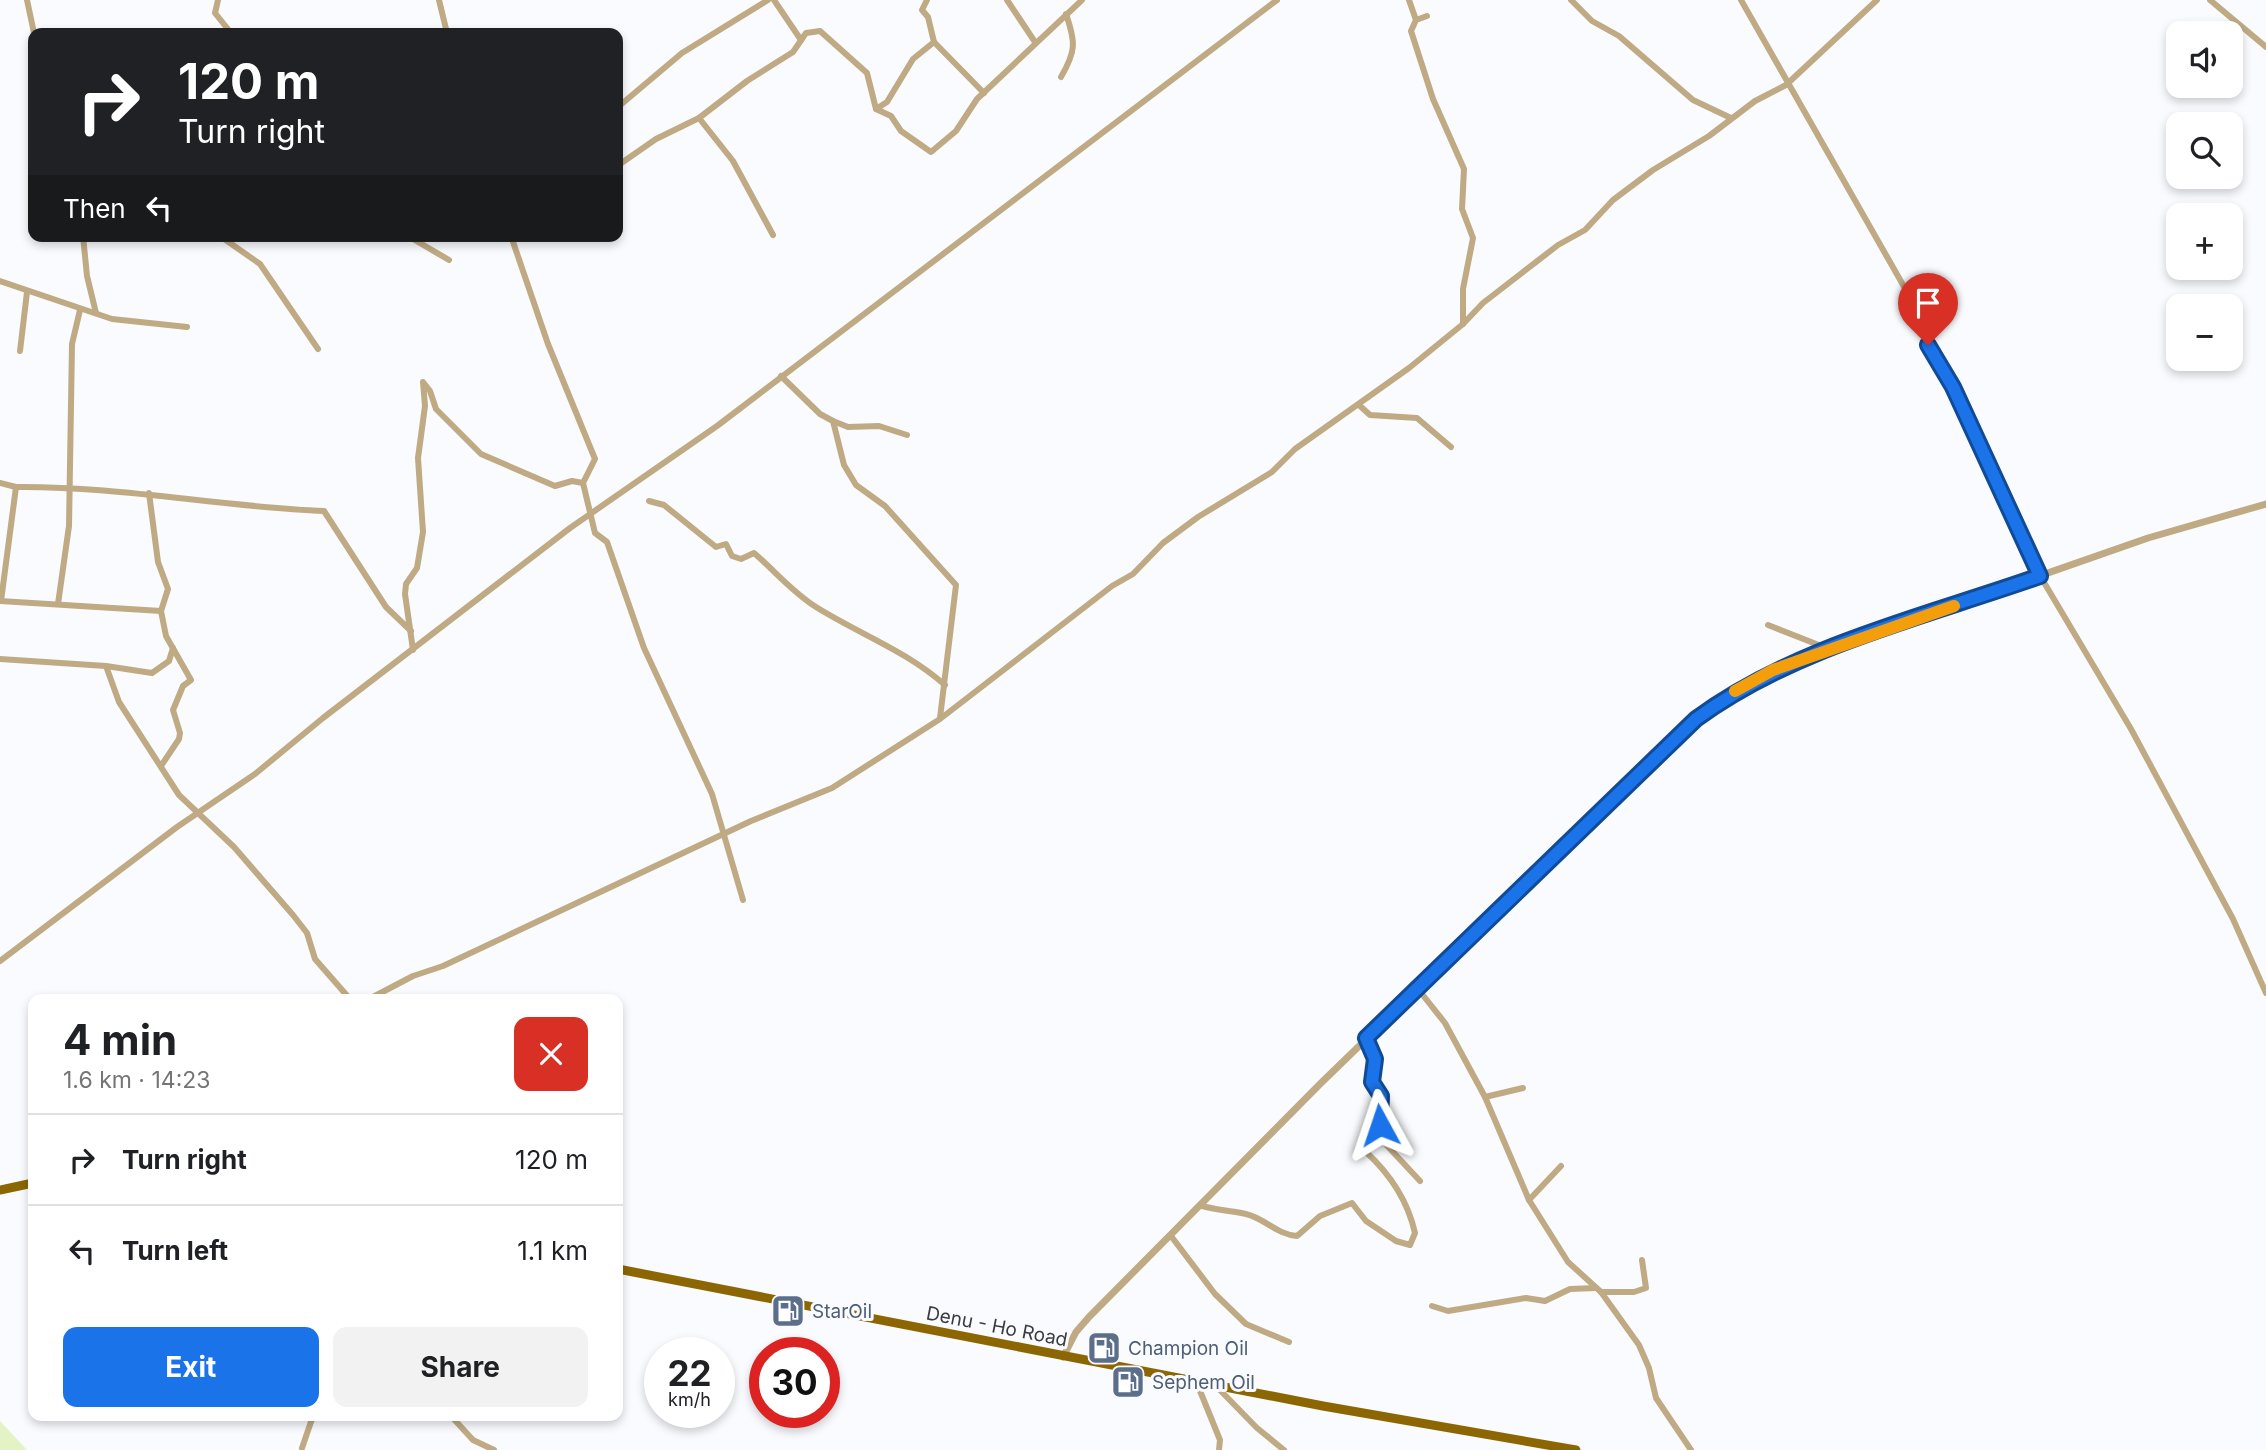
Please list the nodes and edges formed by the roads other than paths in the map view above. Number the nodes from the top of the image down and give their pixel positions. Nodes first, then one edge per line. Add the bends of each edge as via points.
1 (27, 0) edge
2 (218, 0) edge
3 (439, 0) edge
4 (768, 0) edge
5 (774, 0) edge
6 (927, 0) edge
7 (1007, 0) edge
8 (1082, 0) edge
9 (1277, 0) edge
10 (1409, 0) edge
11 (1571, 0) edge
12 (1741, 0) edge
13 (1877, 0) edge
14 (2210, 0) edge
15 (1066, 14) junction
16 (1427, 16) dead end
17 (1416, 20) junction
18 (33, 28) edge
19 (227, 28) edge
20 (446, 28) edge
21 (800, 40) junction
22 (934, 42) junction
23 (1035, 42) junction
24 (2266, 47) edge
25 (1060, 77) dead end
26 (1789, 81) junction
27 (984, 93) junction
28 (623, 103) edge
29 (876, 109) junction
30 (699, 118) junction
31 (1731, 118) junction
32 (623, 163) edge
33 (773, 235) dead end
34 (84, 242) edge
35 (229, 242) edge
36 (418, 242) edge
37 (513, 242) edge
38 (449, 260) dead end
39 (0, 281) edge
40 (27, 292) junction
41 (80, 310) junction
42 (96, 313) junction
43 (1463, 324) junction
44 (187, 327) dead end
45 (318, 349) dead end
46 (20, 351) dead end
47 (781, 376) junction
48 (1359, 405) junction
49 (833, 421) junction
50 (907, 435) dead end
51 (1451, 447) dead end
52 (0, 483) edge
53 (583, 483) junction
54 (16, 487) junction
55 (69, 487) junction
56 (149, 493) junction
57 (649, 501) dead end
58 (2266, 504) edge
59 (590, 514) junction
60 (2040, 576) junction
61 (1, 601) edge
62 (58, 604) junction
63 (161, 611) junction
64 (1768, 625) dead end
65 (411, 631) junction
66 (173, 648) junction
67 (1829, 649) junction
68 (413, 650) junction
69 (0, 659) edge
70 (106, 666) junction
71 (945, 685) junction
72 (940, 719) junction
73 (161, 766) junction
74 (198, 813) junction
75 (723, 834) junction
76 (743, 900) dead end
77 (0, 961) edge
78 (1418, 989) junction
79 (2266, 993) edge
80 (346, 994) edge
81 (379, 994) edge
82 (1366, 1038) junction
83 (1523, 1088) dead end
84 (1485, 1097) junction
85 (1366, 1152) dead end
86 (1562, 1166) dead end
87 (1420, 1181) dead end
88 (28, 1184) edge
89 (0, 1190) edge
90 (1529, 1200) junction
91 (1202, 1206) junction
92 (1171, 1236) junction
93 (1642, 1260) dead end
94 (623, 1270) edge
95 (1599, 1290) junction
96 (1432, 1306) dead end
97 (1289, 1342) dead end
98 (1063, 1357) junction
99 (1196, 1381) junction
100 (1216, 1385) junction
101 (311, 1421) edge
102 (456, 1421) edge
103 (302, 1448) dead end
104 (494, 1450) edge
105 (1219, 1450) edge
106 (1284, 1450) edge
107 (1576, 1450) edge
108 (1691, 1450) edge

1 - 18 street
2 - 19 street via 215,13
3 - 20 street
4 - 28 street via 682,53
5 - 21 street
6 - 22 street via 922,10
7 - 23 street
8 - 15 street
9 - 47 street
10 - 17 street
11 - 31 street via 1693,100
12 - 26 street
13 - 26 street
14 - 24 street
15 - 23 street
15 - 25 street via 1074,55
16 - 17 street
17 - 43 street via 1411,31 1433,99 1464,169 1462,209 1473,238 1463,289
21 - 29 street via 806,33 820,31 867,73
21 - 30 street via 793,52
22 - 27 street
22 - 29 street via 913,59 887,102
23 - 27 street
26 - 31 street
26 - 60 street via 1915,306 1928,345 1953,387
27 - 29 street via 956,131 931,152 901,131 891,116
30 - 32 street via 656,139
30 - 33 street via 733,161
31 - 43 street via 1613,200 1585,230 1558,245
34 - 42 street
35 - 45 street via 260,264
36 - 38 street
37 - 53 street via 595,459
39 - 40 street
40 - 41 street
40 - 46 street
41 - 42 street
41 - 55 street via 72,344
42 - 44 street via 137,324
43 - 48 street
47 - 49 street
47 - 59 street
48 - 51 street via 1370,415 1417,418
48 - 72 street via 1295,449 1272,472 1163,543 1133,574
49 - 50 street via 848,427 879,426
49 - 71 street via 844,465 856,485 886,506 956,585
52 - 54 street
53 - 59 street
53 - 65 street via 555,486 481,454 436,410 423,382 425,406 418,458 422,532 417,568 405,594
54 - 55 street
54 - 61 street
55 - 56 street
55 - 62 street via 69,526
56 - 63 street via 158,562 168,589
56 - 65 street via 249,508 324,511 386,607
57 - 71 street via 664,505 716,547 726,544 732,556 741,559 754,553 792,591 890,649 896,648
58 - 60 street
59 - 68 street
59 - 75 street via 595,533 607,542 644,648 712,794
60 - 67 street
60 - 79 street via 2131,729 2233,919
61 - 62 street
62 - 63 street
63 - 66 street
64 - 67 street
65 - 68 street
66 - 70 street via 169,661 152,673
66 - 73 street via 191,680 183,685 173,710 179,739
67 - 78 street via 1750,682 1696,719
68 - 74 street
69 - 70 street
70 - 73 street via 119,702
71 - 72 street
72 - 75 street via 832,788
73 - 74 street via 179,795
74 - 77 street
74 - 80 street via 293,915 307,933 315,959
75 - 76 street
75 - 81 street
78 - 82 street
78 - 84 street via 1450,1031
82 - 87 street via 1375,1059 1372,1082 1381,1096 1380,1138
82 - 91 street
83 - 84 street
84 - 90 street
85 - 91 street via 1406,1204 1415,1233 1410,1245 1366,1221 1352,1203 1320,1216 1297,1236 1247,1214
86 - 90 street
88 - 89 main road
90 - 95 street via 1568,1262
91 - 92 street
92 - 97 street via 1216,1294 1247,1324
92 - 98 street via 1089,1317
93 - 95 street via 1646,1288 1634,1293
94 - 98 main road, Denu - Ho Road
95 - 96 street via 1570,1289 1545,1301 1526,1298 1448,1311
95 - 108 street via 1639,1345 1656,1398
98 - 99 main road, Denu - Ho Road
99 - 100 main road, Denu - Ho Road
99 - 105 street via 1220,1440
100 - 106 street
100 - 107 main road, Denu - Ho Road
101 - 103 street
102 - 104 street via 473,1440

